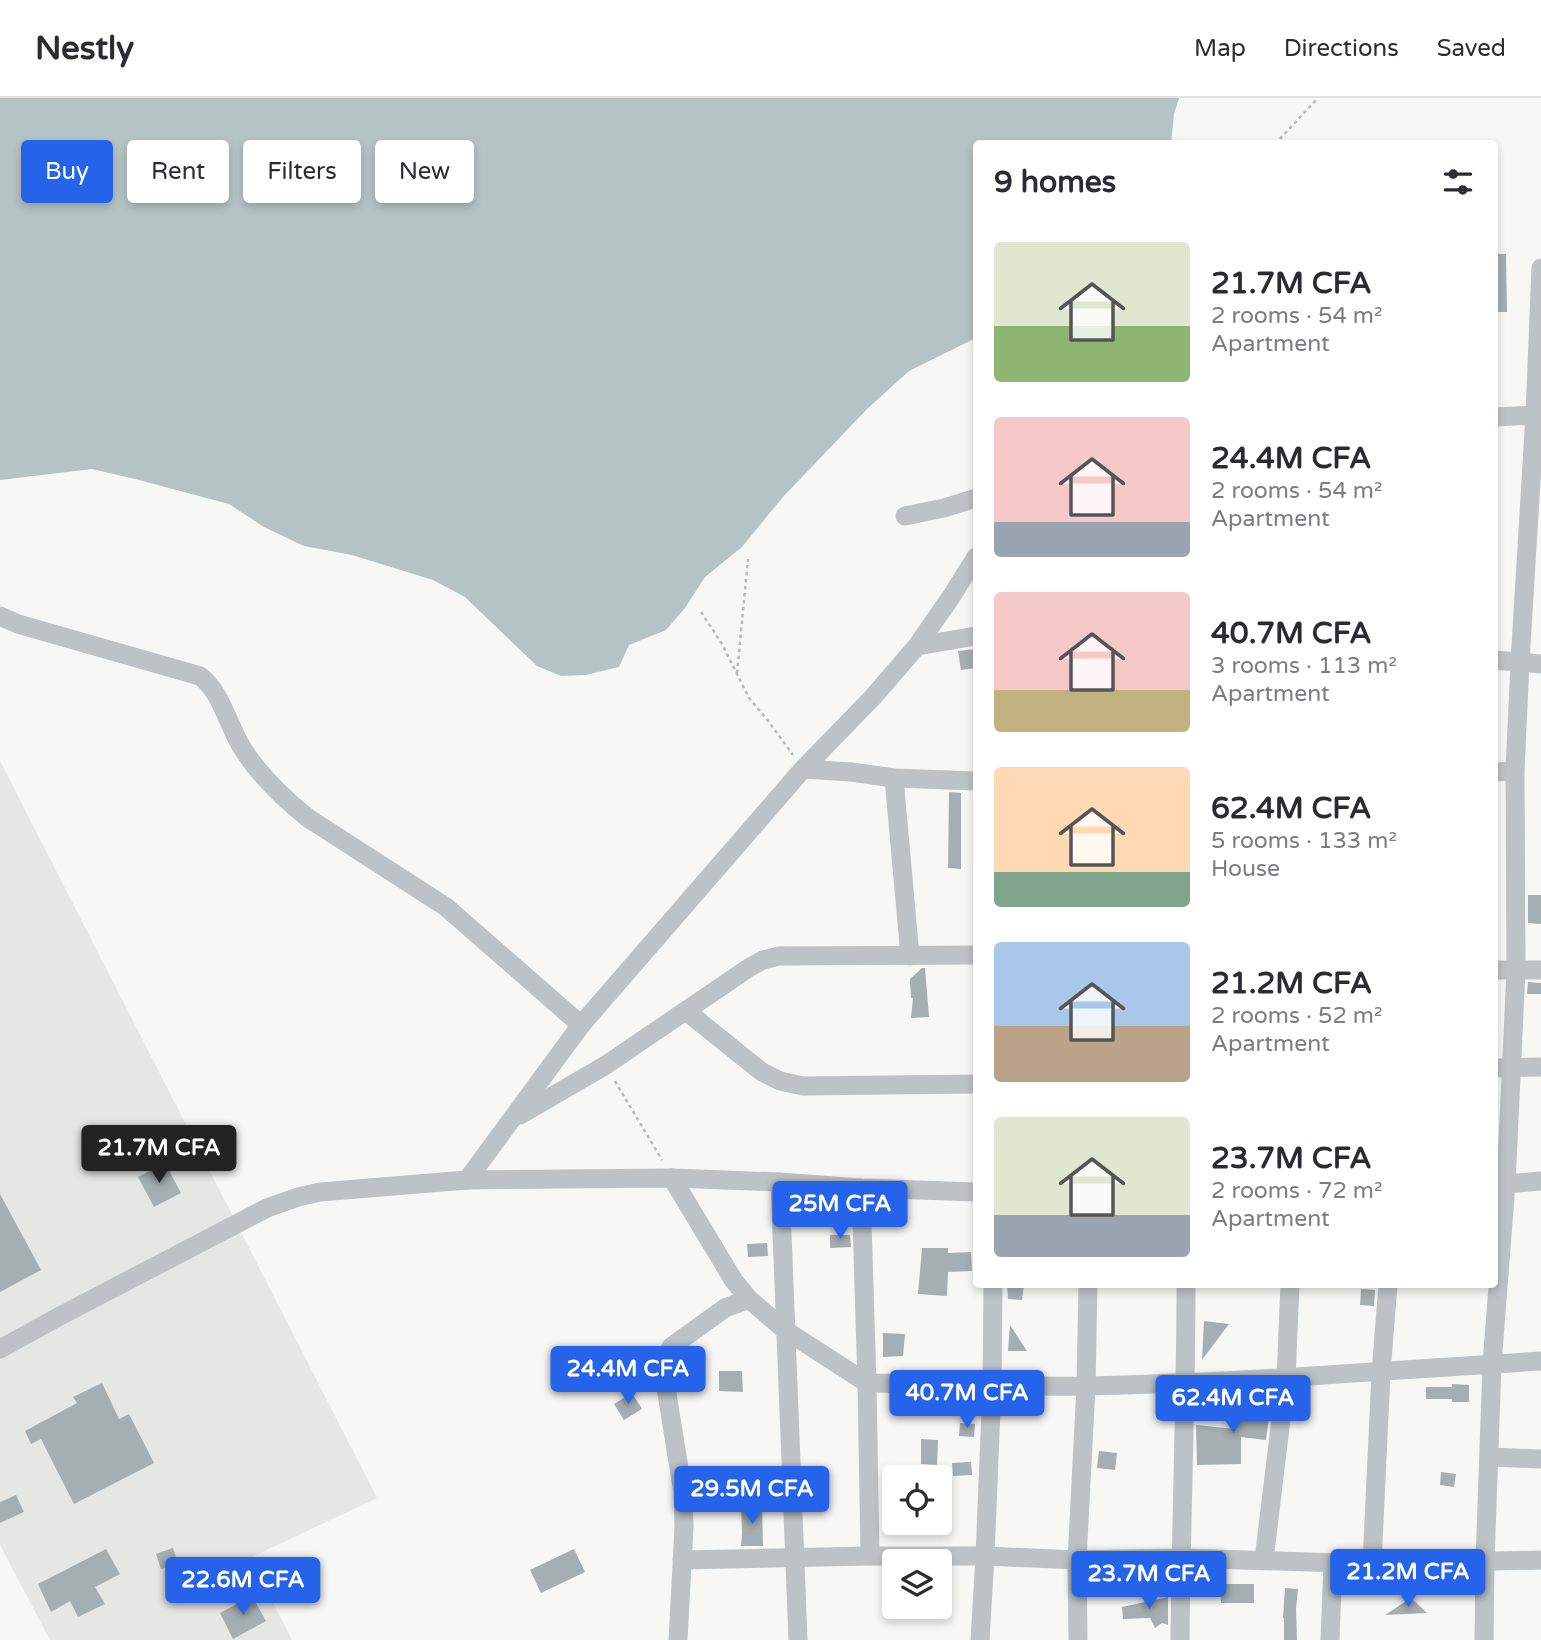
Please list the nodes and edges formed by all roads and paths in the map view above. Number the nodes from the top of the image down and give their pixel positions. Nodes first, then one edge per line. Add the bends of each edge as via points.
1 (1318, 98) edge
2 (1279, 140) edge
3 (1541, 268) edge
4 (1538, 415) edge
5 (1498, 417) edge
6 (973, 499) edge
7 (905, 516) dead end
8 (748, 559) dead end
9 (973, 562) edge
10 (701, 612) dead end
11 (0, 616) edge
12 (973, 637) edge
13 (917, 646) junction
14 (1498, 660) edge
15 (1520, 662) junction
16 (1541, 664) edge
17 (737, 673) junction
18 (803, 769) junction
19 (1515, 771) junction
20 (1498, 772) edge
21 (894, 778) junction
22 (973, 781) edge
23 (910, 956) junction
24 (973, 956) edge
25 (1498, 970) edge
26 (1516, 970) junction
27 (1541, 970) edge
28 (686, 1011) junction
29 (581, 1026) junction
30 (606, 1065) junction
31 (1541, 1067) edge
32 (1503, 1068) edge
33 (973, 1084) edge
34 (512, 1119) junction
35 (672, 1178) junction
36 (467, 1180) junction
37 (1541, 1181) edge
38 (780, 1182) junction
39 (1500, 1184) edge
40 (861, 1188) junction
41 (973, 1192) edge
42 (1498, 1229) edge
43 (993, 1288) edge
44 (1088, 1288) edge
45 (1186, 1288) edge
46 (1290, 1288) edge
47 (1388, 1288) edge
48 (1495, 1288) edge
49 (749, 1299) junction
50 (785, 1330) junction
51 (0, 1349) edge
52 (1541, 1362) edge
53 (1492, 1364) junction
54 (1381, 1373) junction
55 (1286, 1378) junction
56 (867, 1383) junction
57 (1186, 1383) junction
58 (992, 1385) junction
59 (1086, 1386) junction
60 (1489, 1457) junction
61 (1541, 1459) edge
62 (870, 1556) junction
63 (985, 1556) junction
64 (794, 1558) junction
65 (1181, 1558) junction
66 (682, 1560) junction
67 (1077, 1560) junction
68 (1264, 1560) junction
69 (1541, 1560) edge
70 (1485, 1562) junction
71 (1333, 1563) junction
72 (1372, 1564) junction
73 (678, 1640) edge
74 (798, 1640) edge
75 (980, 1640) edge
76 (1079, 1640) edge
77 (1180, 1640) edge
78 (1331, 1640) edge
79 (1484, 1640) edge

1 - 2 path
3 - 4 street
4 - 5 street
4 - 15 street
6 - 7 street
8 - 17 path
9 - 13 street
10 - 17 path
11 - 29 street via 200,676 253,764 289,802 446,907
12 - 13 street
13 - 18 street
14 - 15 street
15 - 16 street
15 - 19 street
17 - 18 path
18 - 21 street
18 - 29 street
19 - 20 street
19 - 26 street
21 - 22 street
21 - 23 street
23 - 24 street
23 - 28 street via 779,956 750,967
25 - 26 street
26 - 27 street
26 - 32 street
28 - 30 street
28 - 33 street via 762,1072 780,1081 803,1086
29 - 34 street
30 - 34 street
30 - 35 path
31 - 32 street
32 - 39 street
34 - 36 street
35 - 36 street
35 - 38 street
35 - 49 street
36 - 51 street via 320,1192 267,1208
37 - 39 street
38 - 40 street
38 - 50 street
39 - 42 street
40 - 41 street
40 - 56 street
43 - 58 street
44 - 59 street
45 - 57 street
46 - 55 street
47 - 54 street
48 - 53 street
49 - 50 street
49 - 66 street via 725,1308 692,1331 671,1347 665,1360 682,1493
50 - 56 street
50 - 64 street
52 - 53 street
53 - 54 street
53 - 60 street
54 - 55 street
54 - 72 street
55 - 57 street
55 - 68 street
56 - 58 street
56 - 62 street
57 - 59 street
57 - 65 street
58 - 59 street
58 - 63 street
59 - 67 street
60 - 61 street
60 - 70 street
62 - 63 street
62 - 64 street
63 - 67 street
63 - 75 street
64 - 66 street
64 - 74 street
65 - 67 street
65 - 68 street
65 - 77 street
66 - 73 street
67 - 76 street
68 - 71 street
69 - 70 street
70 - 72 street
70 - 79 street
71 - 72 street
71 - 78 street

